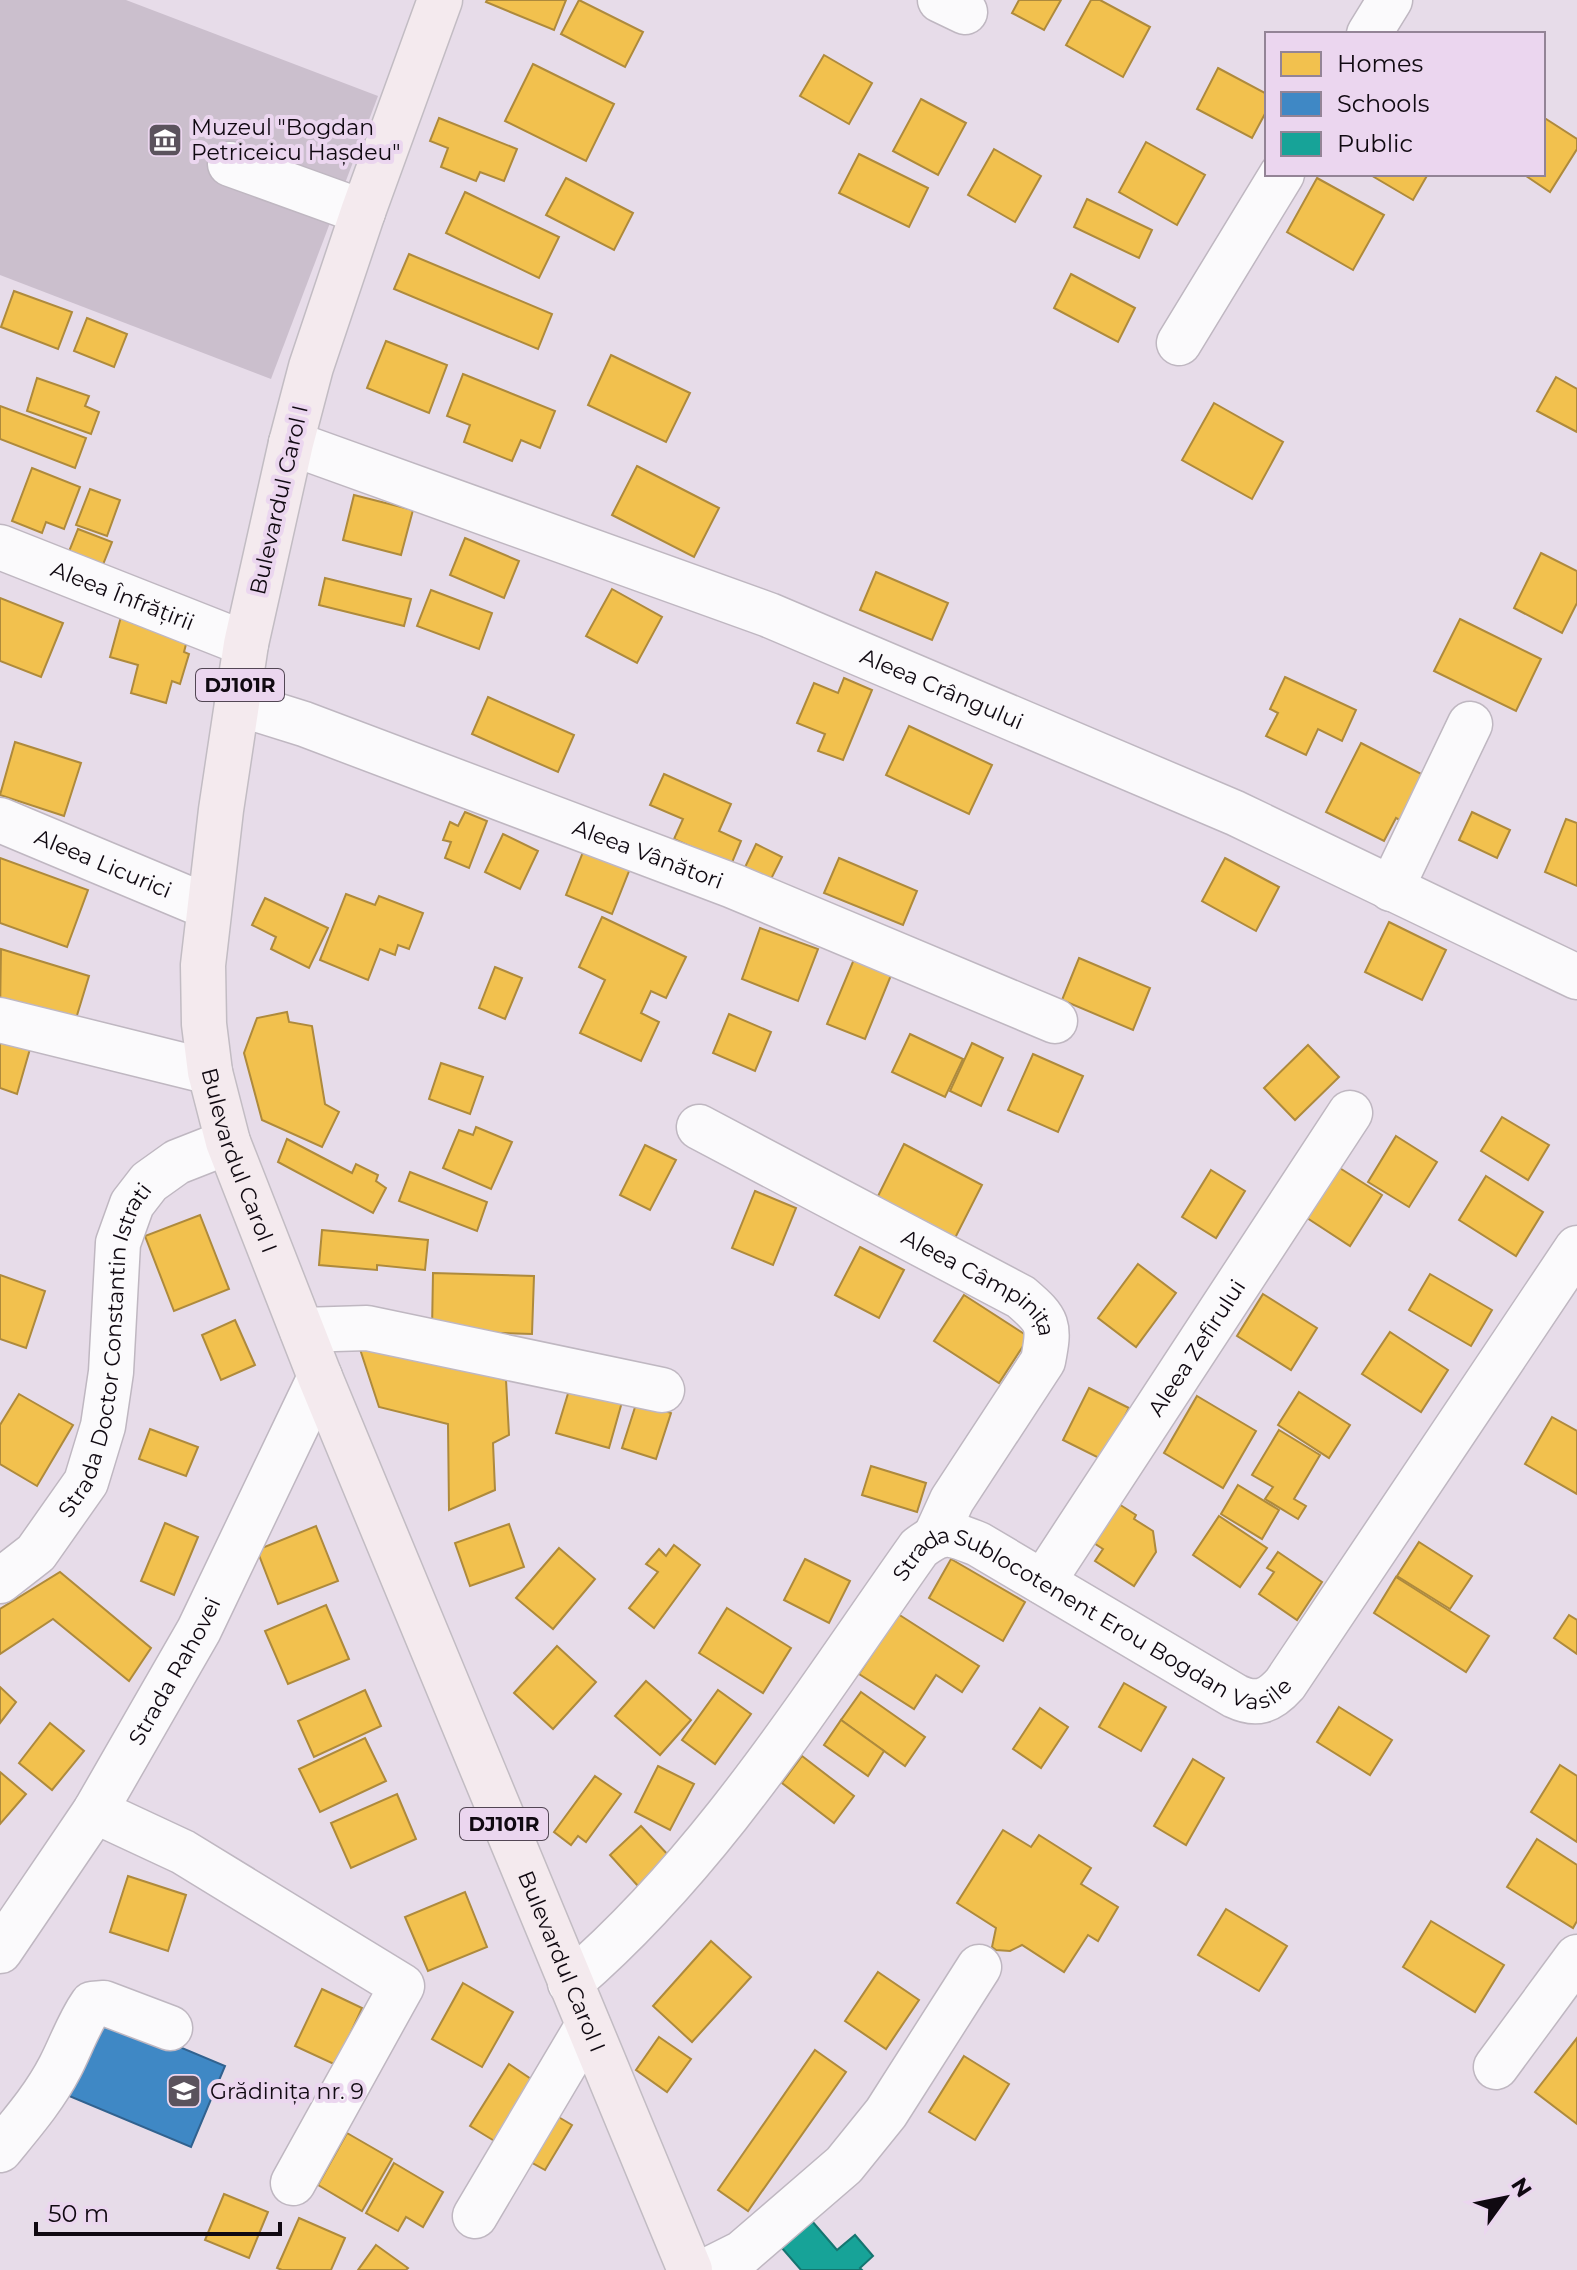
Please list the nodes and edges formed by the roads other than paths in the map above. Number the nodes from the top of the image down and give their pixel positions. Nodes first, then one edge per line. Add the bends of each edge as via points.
1 (440, 0) edge
2 (1390, 0) edge
3 (1370, 32) edge
4 (230, 164) dead end
5 (1281, 176) edge
6 (363, 212) junction
7 (1179, 343) dead end
8 (291, 443) junction
9 (0, 547) edge
10 (246, 644) junction
11 (237, 703) junction
12 (1470, 724) dead end
13 (0, 820) edge
14 (1391, 889) junction
15 (208, 907) junction
16 (1577, 977) edge
17 (0, 1020) edge
18 (1055, 1021) dead end
19 (210, 1072) junction
20 (1350, 1113) dead end
21 (699, 1127) dead end
22 (228, 1142) junction
23 (1577, 1248) edge
24 (302, 1330) junction
25 (320, 1377) junction
26 (662, 1390) dead end
27 (936, 1535) junction
28 (0, 1581) edge
29 (1043, 1582) junction
30 (95, 1811) junction
31 (0, 1951) edge
32 (1577, 1957) edge
33 (979, 1967) dead end
34 (570, 1983) junction
35 (588, 2025) junction
36 (170, 2028) dead end
37 (1496, 2067) dead end
38 (0, 2150) edge
39 (293, 2183) dead end
40 (475, 2216) dead end
41 (690, 2270) edge
42 (708, 2270) edge

1 - 6 main road, Bulevardul Carol I / DJ101R
2 - 3 street
4 - 6 street
5 - 7 street
6 - 8 main road, Bulevardul Carol I / DJ101R
8 - 10 main road, Bulevardul Carol I / DJ101R
8 - 14 street, Aleea Crângului via 769,615 1235,813
9 - 10 street, Aleea Înfrățirii
10 - 11 main road, Bulevardul Carol I / DJ101R
11 - 15 main road, Bulevardul Carol I / DJ101R
11 - 18 street, Aleea Vânători via 733,886
12 - 14 street
13 - 15 street, Aleea Licurici
14 - 16 street, Aleea Crângului
15 - 19 main road, Bulevardul Carol I / DJ101R via 203,965
17 - 19 street
19 - 22 main road, Bulevardul Carol I / DJ101R
20 - 29 street, Aleea Zefirului
21 - 27 street, Aleea Câmpinița via 1021,1297 1042,1315 1048,1336 1043,1361 952,1500
22 - 24 main road, Bulevardul Carol I / DJ101R
22 - 28 street, Strada Doctor Constantin Istrati via 177,1162 149,1182 132,1204 118,1243 103,1426 86,1482 36,1553
23 - 29 street, Strada Sublocotenent Erou Bogdan Vasile via 1275,1695 1249,1702 1235,1696
24 - 25 main road, Bulevardul Carol I / DJ101R
24 - 26 street via 367,1328
25 - 30 street, Strada Rahovei via 199,1630
25 - 34 main road, Bulevardul Carol I / DJ101R
27 - 29 street, Strada Sublocotenent Erou Bogdan Vasile via 978,1544
27 - 34 street, Strada Sublocotenent Erou Bogdan Vasile via 919,1548 713,1834
30 - 31 street, Strada Rahovei
30 - 39 street via 183,1852 402,1986
32 - 37 street
33 - 42 street via 886,2113 844,2165 742,2253
34 - 35 main road, Bulevardul Carol I / DJ101R
35 - 40 street
35 - 41 main road, Bulevardul Carol I / DJ101R
36 - 38 street via 104,2003 92,2004 38,2105

